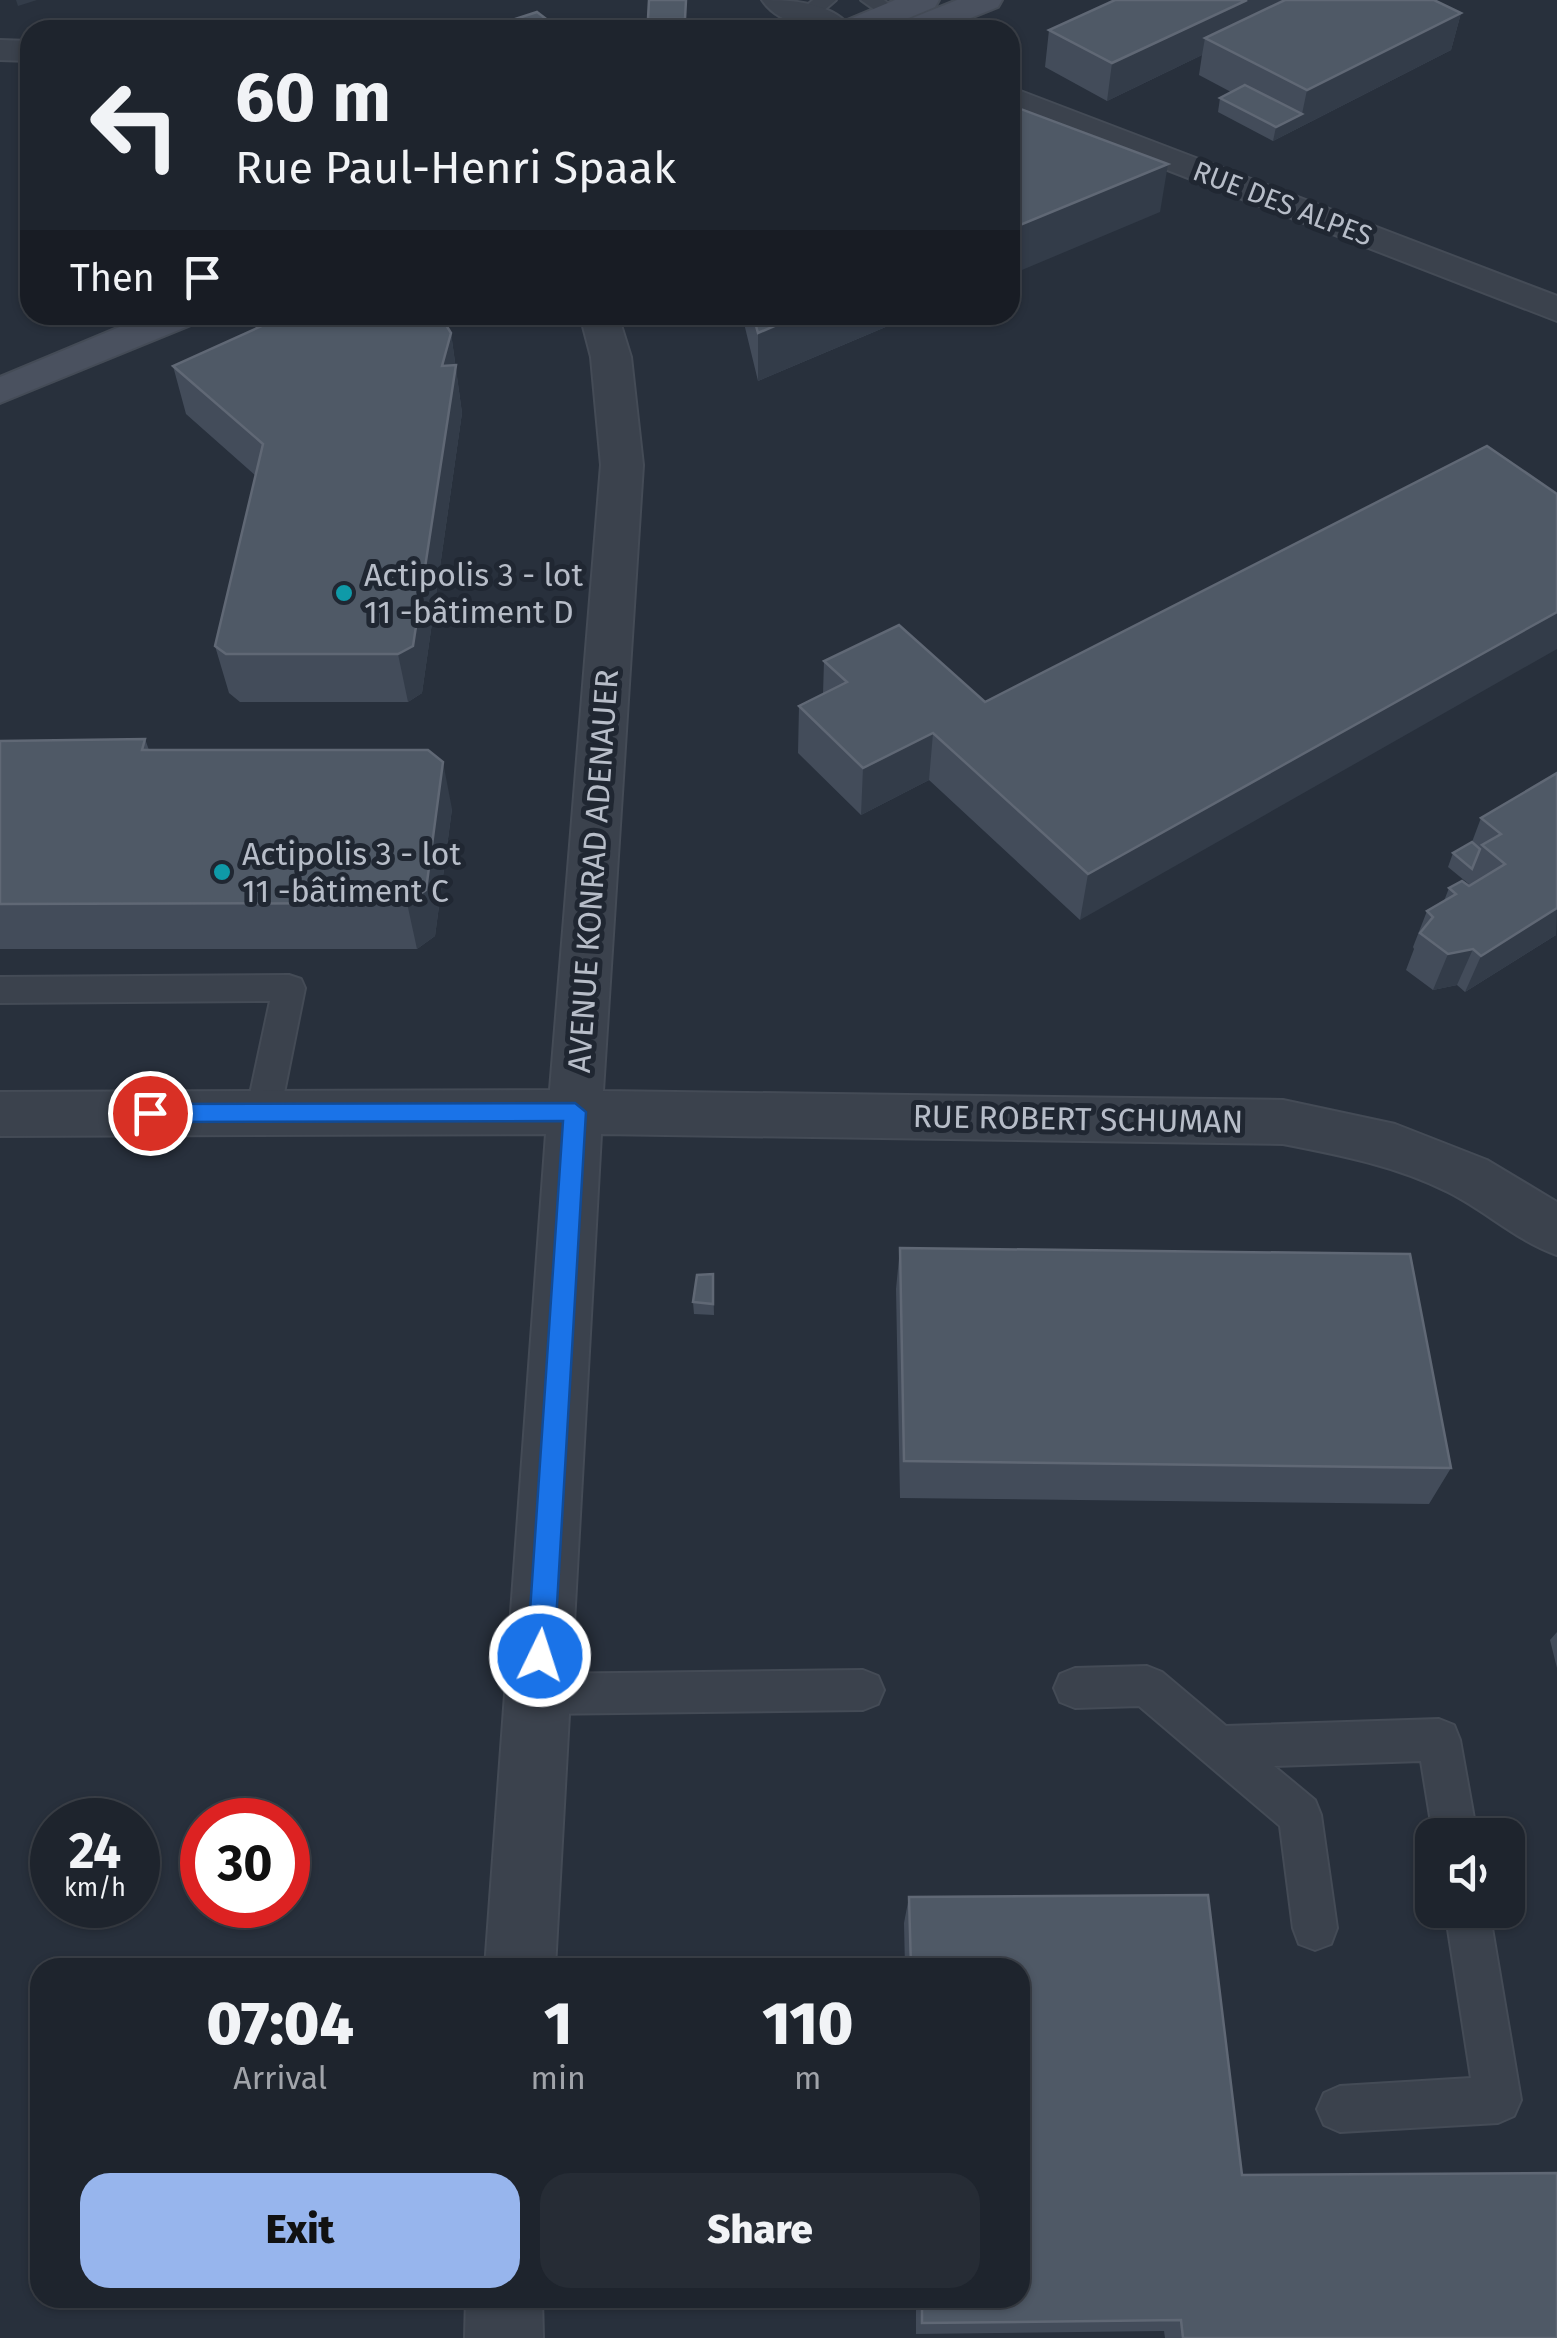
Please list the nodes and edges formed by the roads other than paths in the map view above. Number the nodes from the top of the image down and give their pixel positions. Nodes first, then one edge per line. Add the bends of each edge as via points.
1 (924, 0) edge
2 (986, 0) edge
3 (891, 15) edge
4 (1020, 101) edge
5 (1557, 309) edge
6 (158, 325) edge
7 (602, 325) edge
8 (0, 392) edge
9 (0, 990) edge
10 (263, 1112) junction
11 (575, 1112) junction
12 (0, 1114) edge
13 (1557, 1231) edge
14 (1076, 1688) dead end
15 (863, 1690) dead end
16 (538, 1694) junction
17 (1219, 1747) junction
18 (1452, 1818) edge
19 (1315, 1928) dead end
20 (1470, 1928) edge
21 (521, 1958) edge
22 (1340, 2109) dead end
23 (504, 2308) edge
24 (504, 2338) edge

1 - 3 main road
2 - 3 main road
4 - 5 street, RUE DES ALPES
6 - 8 main road
7 - 11 street, AVENUE KONRAD ADENAUER via 612,357 622,465
9 - 10 lane via 289,988
10 - 11 street, RUE ROBERT SCHUMAN
10 - 12 street, RUE ROBERT SCHUMAN
11 - 13 street, RUE ROBERT SCHUMAN via 1283,1122 1376,1140 1468,1176
11 - 16 street, AVENUE KONRAD ADENAUER
14 - 17 lane via 1147,1686
15 - 16 lane
16 - 21 street, AVENUE KONRAD ADENAUER
17 - 18 lane via 1440,1740
17 - 19 lane via 1300,1816
20 - 22 lane via 1498,2100
23 - 24 street

